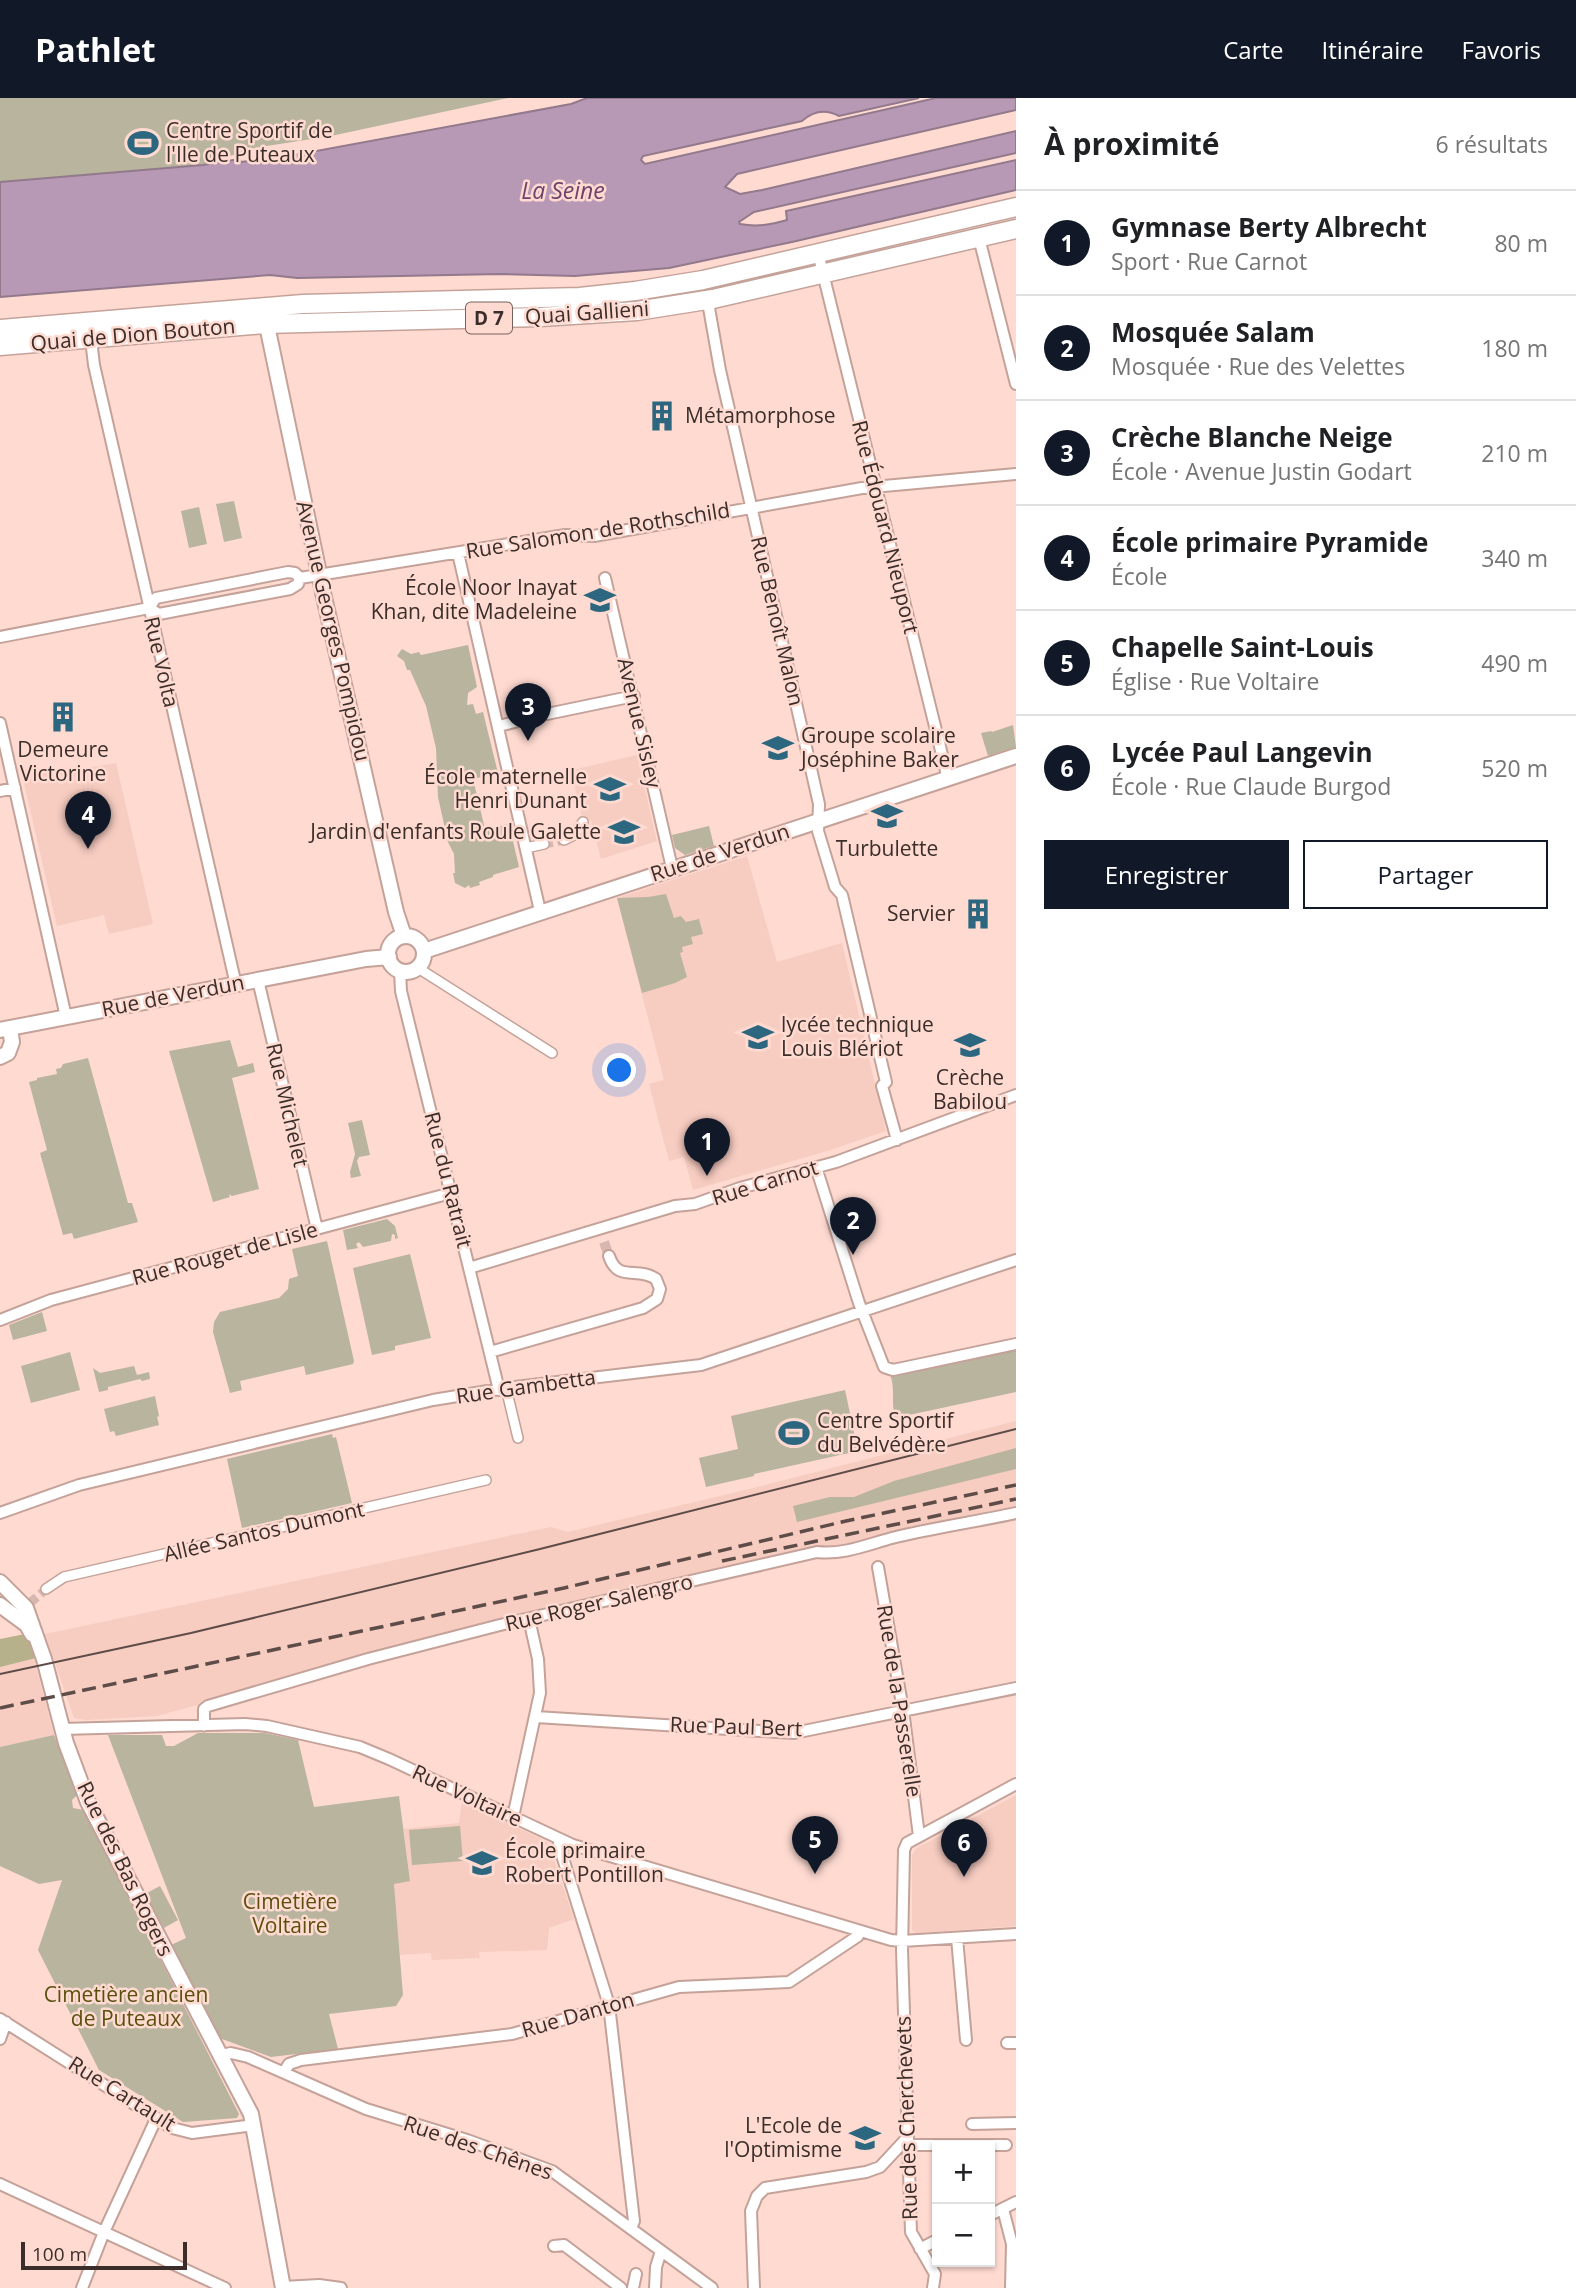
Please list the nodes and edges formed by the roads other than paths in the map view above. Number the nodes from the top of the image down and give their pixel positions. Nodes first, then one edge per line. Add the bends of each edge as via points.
1 (1016, 207) edge
2 (1016, 229) edge
3 (979, 238) junction
4 (818, 253) junction
5 (822, 275) junction
6 (713, 299) junction
7 (265, 315) junction
8 (0, 329) edge
9 (95, 338) junction
10 (0, 346) edge
11 (1016, 384) edge
12 (1016, 474) edge
13 (875, 487) junction
14 (751, 507) junction
15 (458, 553) junction
16 (320, 575) junction
17 (300, 578) junction
18 (605, 578) dead end
19 (149, 608) junction
20 (0, 637) edge
21 (634, 696) junction
22 (547, 714) tunnel mouth
23 (526, 719) tunnel mouth
24 (0, 723) edge
25 (499, 726) junction
26 (1016, 756) edge
27 (948, 779) junction
28 (15, 788) junction
29 (0, 791) edge
30 (819, 821) junction
31 (583, 822) dead end
32 (564, 840) tunnel mouth
33 (544, 844) tunnel mouth
34 (526, 848) junction
35 (672, 868) junction
36 (540, 911) junction
37 (404, 936) junction
38 (424, 951) junction
39 (388, 957) junction
40 (418, 968) junction
41 (400, 971) junction
42 (258, 980) junction
43 (236, 985) junction
44 (66, 1017) junction
45 (5, 1029) edge
46 (552, 1053) dead end
47 (0, 1057) edge
48 (1016, 1095) edge
49 (897, 1140) junction
50 (816, 1167) junction
51 (451, 1194) junction
52 (317, 1229) junction
53 (601, 1229) junction
54 (604, 1242) tunnel mouth
55 (609, 1256) tunnel mouth
56 (1016, 1260) edge
57 (469, 1268) junction
58 (862, 1310) junction
59 (0, 1320) edge
60 (1016, 1344) edge
61 (490, 1352) junction
62 (502, 1389) junction
63 (518, 1438) dead end
64 (486, 1480) dead end
65 (1016, 1513) edge
66 (0, 1514) edge
67 (878, 1567) dead end
68 (0, 1582) edge
69 (46, 1589) tunnel mouth
70 (0, 1605) edge
71 (529, 1619) junction
72 (39, 1643) junction
73 (1016, 1688) edge
74 (903, 1710) junction
75 (536, 1717) junction
76 (204, 1726) junction
77 (62, 1729) junction
78 (1016, 1784) edge
79 (513, 1817) junction
80 (919, 1836) junction
81 (560, 1840) junction
82 (860, 1931) junction
83 (1016, 1934) edge
84 (957, 1938) junction
85 (902, 1941) junction
86 (609, 2005) junction
87 (3, 2020) edge
88 (0, 2039) edge
89 (965, 2040) dead end
90 (221, 2055) junction
91 (284, 2072) junction
92 (156, 2119) junction
93 (1016, 2123) edge
94 (972, 2124) dead end
95 (254, 2125) junction
96 (907, 2141) junction
97 (1006, 2145) dead end
98 (0, 2184) edge
99 (1016, 2202) edge
100 (1003, 2209) junction
101 (995, 2213) edge
102 (631, 2228) junction
103 (104, 2232) junction
104 (932, 2243) edge
105 (554, 2246) dead end
106 (920, 2249) junction
107 (661, 2250) junction
108 (636, 2274) dead end
109 (283, 2287) edge
110 (82, 2288) edge
111 (225, 2288) edge
112 (341, 2288) edge
113 (621, 2288) edge
114 (633, 2288) edge
115 (655, 2288) edge
116 (712, 2288) edge
117 (754, 2288) edge
118 (933, 2288) edge
119 (1011, 2288) edge

1 - 4 main road, Quai Gallieni / D 7
2 - 3 main road, Quai Gallieni / D 7
3 - 5 main road, Quai Gallieni / D 7
3 - 11 street
4 - 5 street
4 - 7 main road, Quai Gallieni / D 7 via 703,280 580,296
5 - 6 main road, Quai Gallieni / D 7
5 - 13 street, Rue Édouard Nieuport
6 - 7 main road, Quai Gallieni / D 7 via 637,311 540,317
6 - 14 street, Rue Benoît Malon via 709,308
7 - 8 main road, Quai de Dion Bouton / D 7
7 - 9 main road, Quai de Dion Bouton / D 7
7 - 16 street, Avenue Georges Pompidou
9 - 10 main road, Quai de Dion Bouton / D 7
9 - 19 street, Rue Volta via 94,365
12 - 13 street, Rue Salomon de Rothschild
13 - 14 street, Rue Salomon de Rothschild
13 - 27 street, Rue Édouard Nieuport
14 - 15 street, Rue Salomon de Rothschild via 594,536 565,536
14 - 30 street, Rue Benoît Malon via 819,804
15 - 16 street, Rue Salomon de Rothschild
15 - 25 street
16 - 17 street, Rue Salomon de Rothschild
16 - 37 street, Avenue Georges Pompidou
17 - 19 street via 290,589 159,614
17 - 19 street via 288,572 156,598
18 - 21 street, Avenue Sisley
19 - 20 street
19 - 43 street, Rue Volta
21 - 22 street
21 - 35 street, Avenue Sisley
23 - 25 street
24 - 28 street
25 - 34 street
26 - 27 street, Rue de Verdun
27 - 30 street, Rue de Verdun
28 - 29 street
28 - 44 street
30 - 35 street, Rue de Verdun
30 - 49 street, Rue Benoît Malon via 835,887 842,895
31 - 32 street
33 - 34 street
34 - 36 street
35 - 36 street, Rue de Verdun
36 - 38 street, Rue de Verdun
37 - 38 street via 417,939
37 - 39 street via 391,944
38 - 40 street
39 - 41 street
39 - 42 street, Rue de Verdun
40 - 41 street
40 - 46 street
41 - 51 street, Rue du Ratrait
42 - 43 street, Rue de Verdun
42 - 52 street, Rue Michelet
43 - 44 street, Rue de Verdun
44 - 45 street, Rue de Verdun
45 - 47 street via 12,1042 8,1053
48 - 49 street, Rue Carnot
49 - 50 street, Rue Carnot
50 - 53 street, Rue Carnot
50 - 58 street
51 - 52 street, Rue Rouget de Lisle
51 - 57 street, Rue du Ratrait
52 - 59 street, Rue Rouget de Lisle via 51,1300
53 - 54 street
53 - 57 street, Rue Carnot
55 - 61 street via 620,1272 646,1273 656,1279 657,1299 643,1308
56 - 58 street, Rue Gambetta
57 - 61 street, Rue du Ratrait
58 - 60 street via 888,1369
58 - 62 street, Rue Gambetta via 701,1365
61 - 62 street, Rue du Ratrait
62 - 63 street
62 - 66 street, Rue Gambetta via 433,1400 79,1485
64 - 69 street, Allée Santos Dumont via 64,1577
65 - 71 street, Rue Roger Salengro via 841,1552 817,1552
67 - 74 street, Rue de la Passerelle
68 - 72 street, Rue des Bas Rogers via 28,1606
70 - 72 street, Rue des Bas Rogers via 27,1625
71 - 75 street via 541,1679
71 - 76 street, Rue Roger Salengro via 368,1659 208,1706
72 - 77 street, Rue des Bas Rogers
73 - 74 street, Rue Paul Bert
74 - 75 street, Rue Paul Bert via 794,1733
74 - 80 street, Rue de la Passerelle
75 - 79 street
76 - 77 street, Rue Voltaire
76 - 79 street, Rue Voltaire via 267,1726 360,1747
77 - 90 street, Rue des Bas Rogers via 88,1802
78 - 80 street
79 - 81 street, Rue Voltaire
80 - 85 street, Rue des Cherchevets via 904,1850
81 - 82 street, Rue Voltaire
81 - 86 street via 558,1848
82 - 85 street, Rue Voltaire
82 - 86 street, Rue Danton via 789,1982 679,1987
83 - 84 street, Rue Voltaire
84 - 85 street, Rue Voltaire
84 - 89 street
85 - 96 street, Rue des Cherchevets
86 - 91 street, Rue Danton via 512,2034 301,2060 289,2064
86 - 102 street via 634,2221
87 - 88 street
87 - 92 street, Rue Cartault
90 - 91 street, Rue des Chênes via 236,2053
90 - 95 street, Rue des Bas Rogers
91 - 102 street, Rue des Chênes via 366,2109 552,2171
92 - 95 street, Rue Cartault via 172,2129 192,2133
92 - 103 street
93 - 94 street
95 - 109 street, Rue des Bas Rogers
96 - 97 street
96 - 106 street, Rue des Cherchevets via 911,2232
96 - 117 street via 880,2167 866,2172 765,2188 751,2211
98 - 103 street
99 - 100 street
100 - 101 street
100 - 119 street via 1012,2244
102 - 107 street, Rue des Chênes
103 - 110 street
103 - 111 street
104 - 106 street
105 - 113 street via 565,2245
106 - 118 street, Rue des Cherchevets via 934,2274
107 - 115 street
107 - 116 street, Rue des Chênes
108 - 114 street
109 - 112 street via 319,2284

